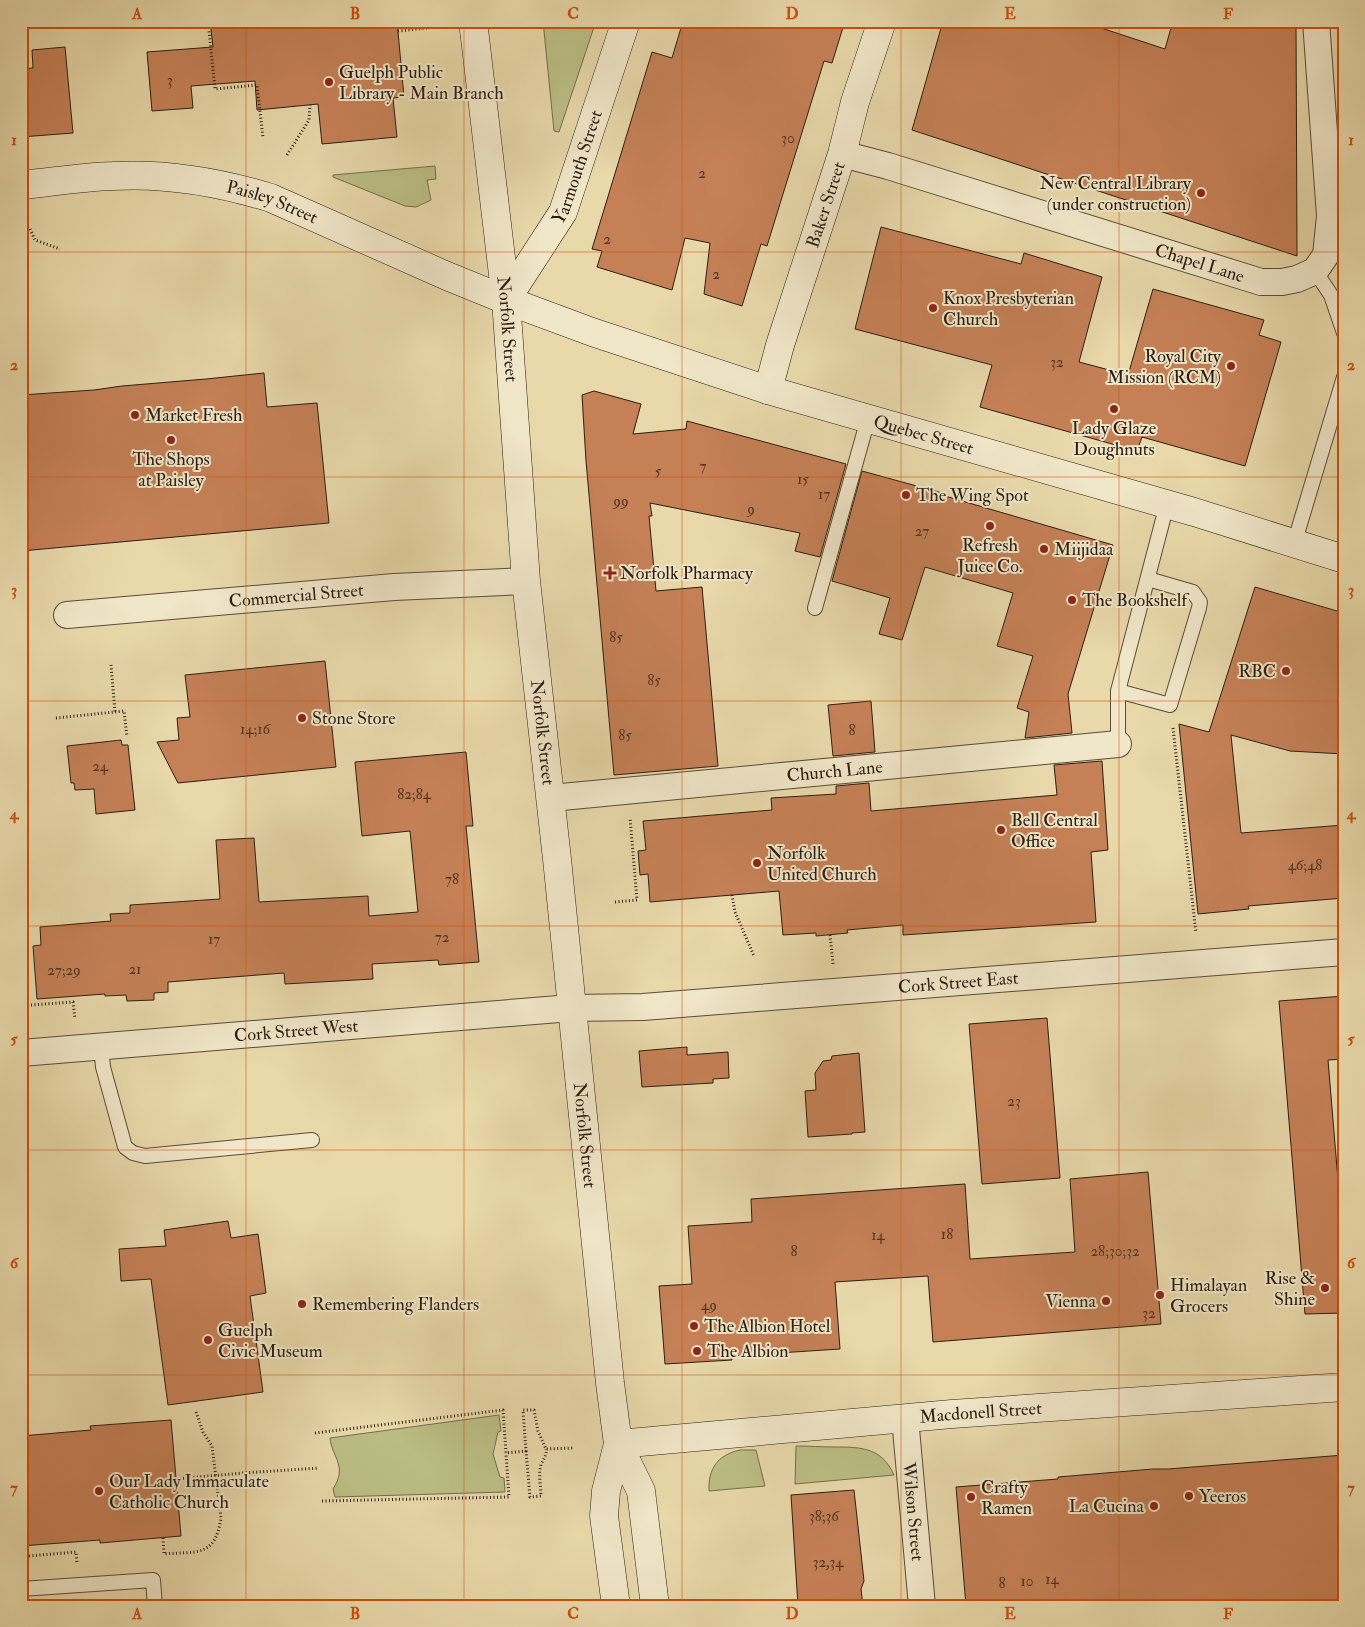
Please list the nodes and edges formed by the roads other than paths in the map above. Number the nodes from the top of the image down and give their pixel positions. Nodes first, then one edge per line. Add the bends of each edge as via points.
1 (473, 21) edge
2 (626, 21) edge
3 (882, 21) edge
4 (1316, 21) edge
5 (842, 154) junction
6 (21, 185) edge
7 (1315, 271) junction
8 (506, 300) junction
9 (1344, 333) edge
10 (1344, 377) edge
11 (768, 390) junction
12 (868, 419) junction
13 (1167, 504) junction
14 (1294, 544) junction
15 (1344, 559) edge
16 (1148, 579) junction
17 (526, 580) junction
18 (815, 608) dead end
19 (67, 615) dead end
20 (1118, 691) junction
21 (1118, 744) joint
22 (551, 798) junction
23 (1344, 952) edge
24 (571, 1008) junction
25 (101, 1046) junction
26 (21, 1053) edge
27 (312, 1140) dead end
28 (1344, 1387) edge
29 (905, 1418) junction
30 (618, 1444) junction
31 (21, 1589) edge
32 (155, 1606) edge
33 (616, 1606) edge
34 (655, 1606) edge
35 (922, 1606) edge

1 - 8 street, Norfolk Street
2 - 8 street, Yarmouth Street via 563,212
3 - 5 street, Baker Street via 855,102
4 - 7 street via 1330,216 1326,255
5 - 7 street, Chapel Lane via 1261,282 1282,282
5 - 11 street, Baker Street
6 - 8 street, Paisley Street via 127,176 214,182 271,198
7 - 9 lane via 1331,295
8 - 11 street, Quebec Street
8 - 17 street, Norfolk Street
10 - 14 lane
11 - 12 street, Quebec Street
12 - 13 street, Quebec Street
12 - 18 lane
13 - 14 street, Quebec Street
13 - 16 lane
14 - 15 street, Quebec Street
16 - 20 lane
16 - 20 lane via 1193,592 1200,602 1170,705
17 - 19 street, Commercial Street via 394,587
17 - 22 street, Norfolk Street
20 - 21 lane
21 - 22 street, Church Lane
22 - 24 street, Norfolk Street
23 - 24 street, Cork Street East via 652,1006
24 - 25 street, Cork Street West
24 - 30 street, Norfolk Street
25 - 26 street, Cork Street West
25 - 27 lane via 103,1067 125,1147 133,1154 145,1156
28 - 29 street, Macdonell Street
29 - 30 street, Macdonell Street
29 - 35 street, Wilson Street
30 - 33 street, Norfolk Street via 606,1491 604,1516
30 - 34 street, Norfolk Street via 641,1491
31 - 32 lane via 153,1580

